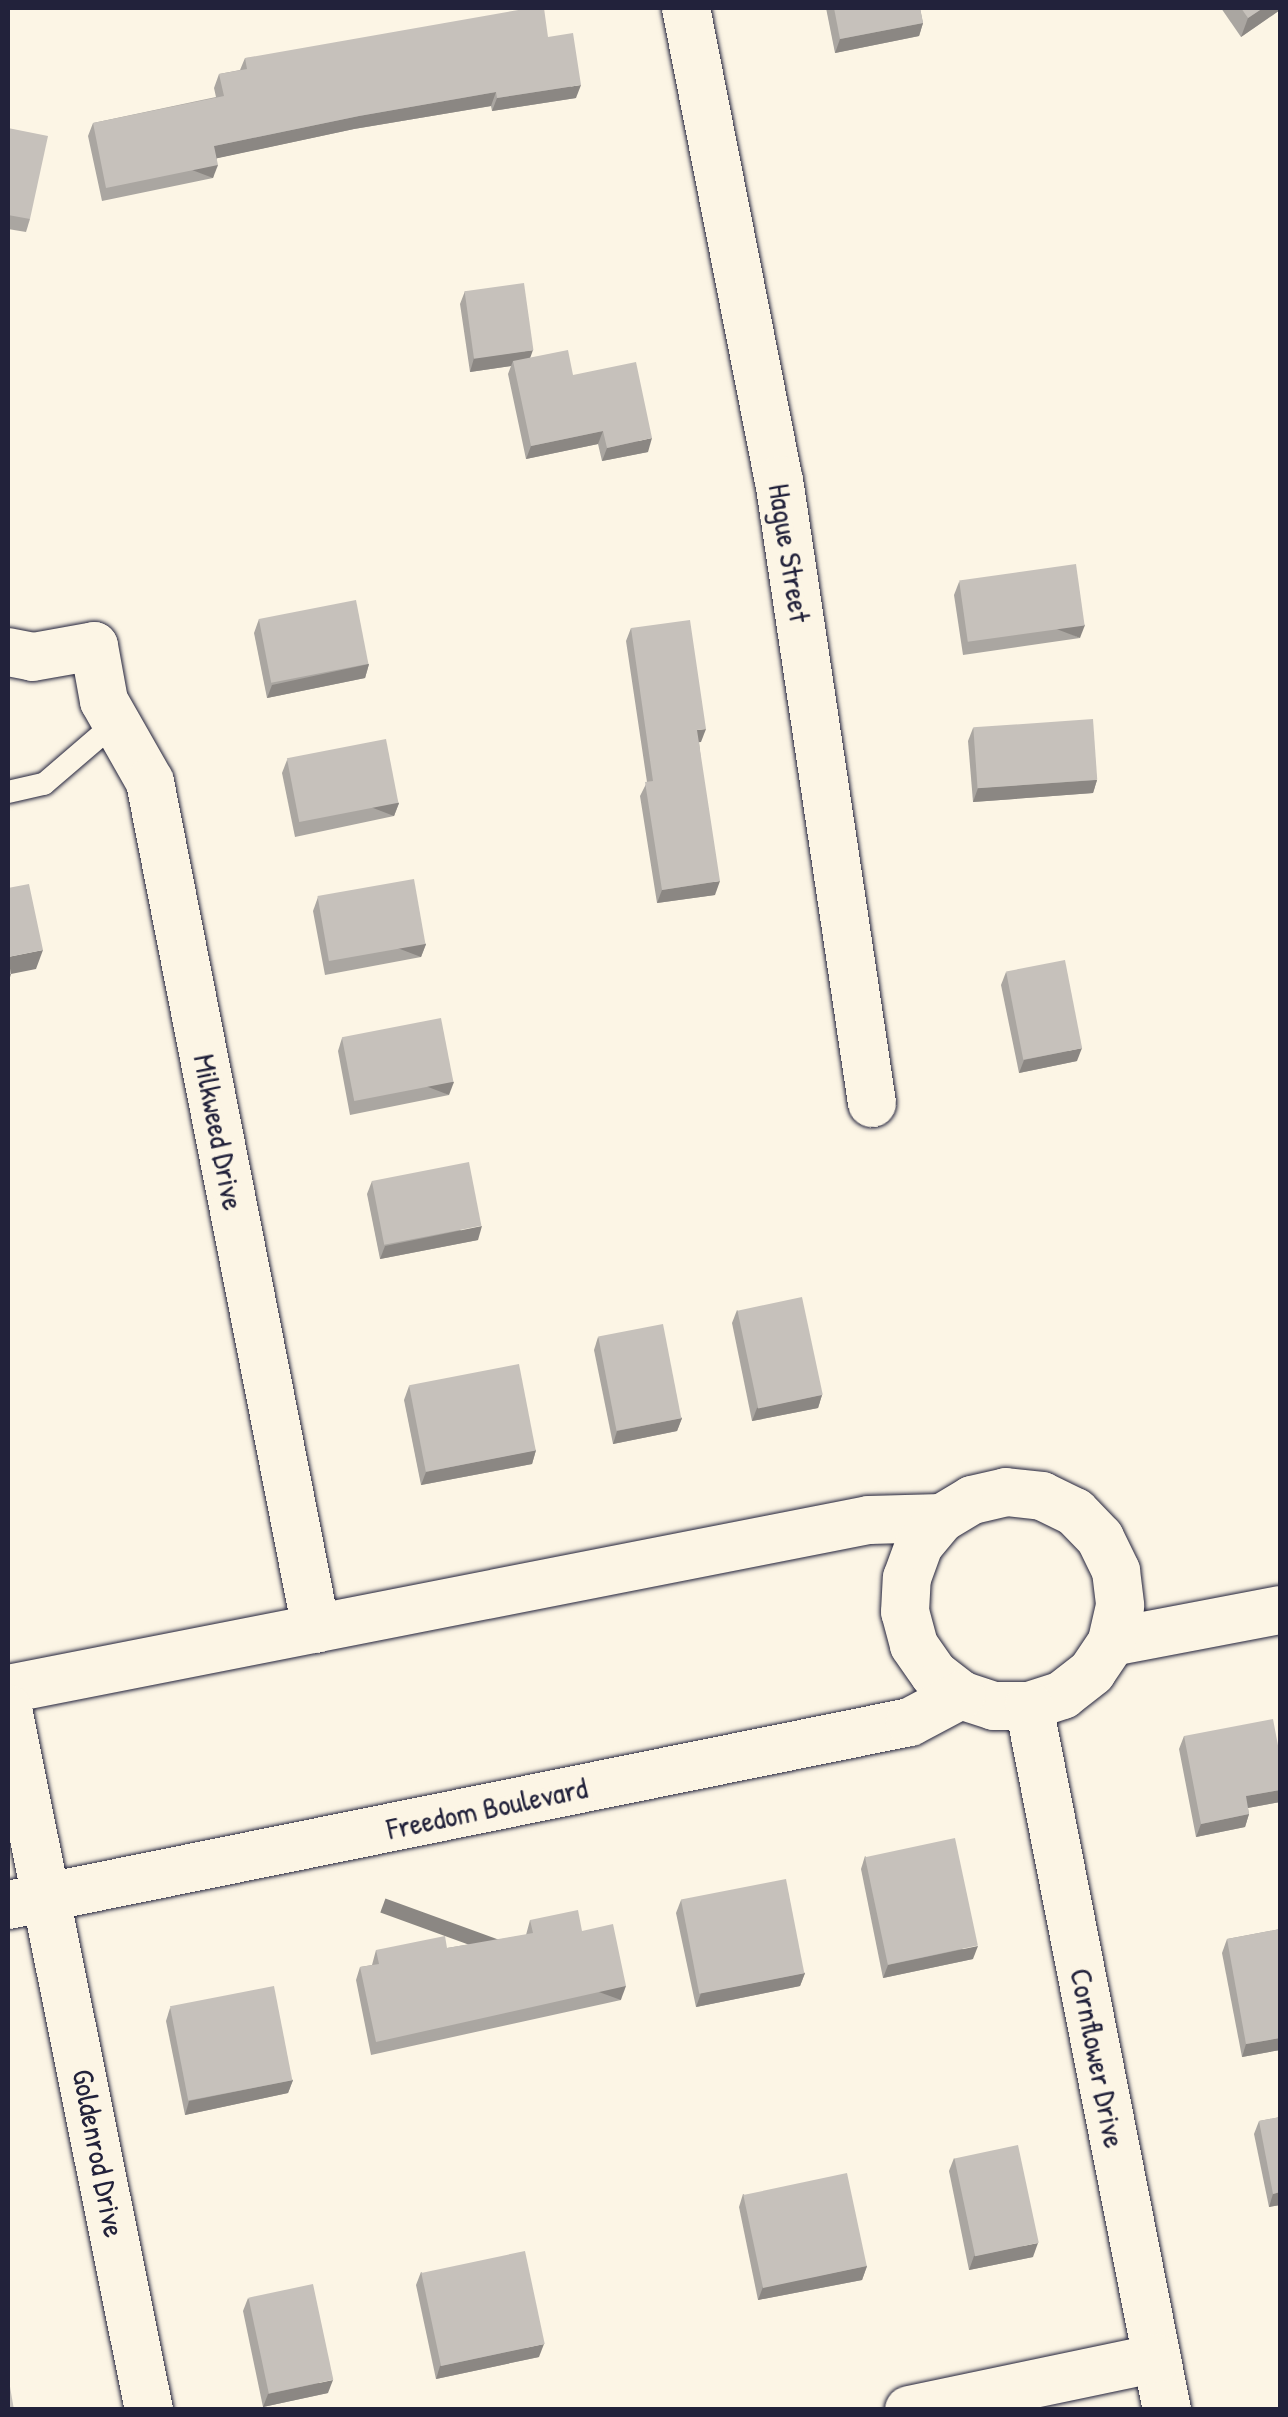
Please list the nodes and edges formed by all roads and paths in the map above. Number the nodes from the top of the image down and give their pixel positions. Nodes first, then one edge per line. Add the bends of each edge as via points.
1 (686, 8) edge
2 (8, 652) edge
3 (116, 722) junction
4 (8, 792) edge
5 (872, 1103) dead end
6 (942, 1518) junction
7 (1280, 1610) edge
8 (316, 1629) junction
9 (1112, 1642) junction
10 (8, 1689) edge
11 (962, 1695) junction
12 (1029, 1706) junction
13 (8, 1708) edge
14 (28, 1901) edge
15 (1158, 2358) junction
16 (149, 2410) edge
17 (909, 2410) edge
18 (1168, 2410) edge

1 - 5 street, Hague Street via 779,480
2 - 3 street, Milkweed Drive via 33,657 94,646 104,701
3 - 4 lane via 44,784
3 - 8 street, Milkweed Drive via 150,782
6 - 8 street via 869,1520
6 - 9 street via 972,1500 1006,1492 1042,1496 1075,1512 1100,1538 1116,1570 1120,1606
6 - 11 street via 919,1545 905,1612 914,1645 934,1674
7 - 9 street
8 - 10 street
9 - 12 street via 1092,1672 1064,1694
11 - 12 street via 994,1706
11 - 14 street, Freedom Boulevard via 910,1722
12 - 15 street, Cornflower Drive
13 - 14 street, Goldenrod Drive
14 - 16 street, Goldenrod Drive
15 - 17 street
15 - 18 street, Cornflower Drive

